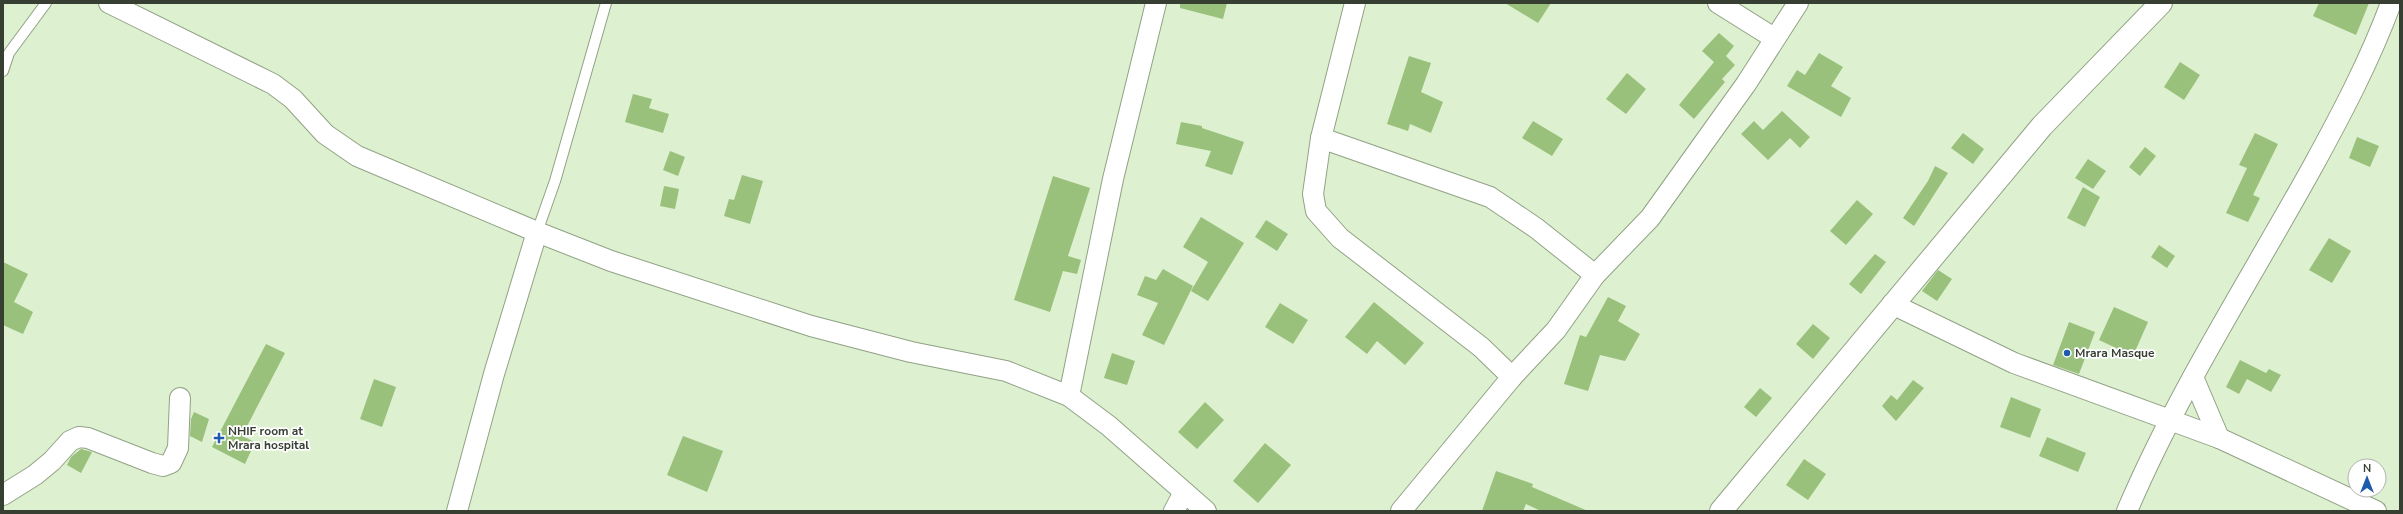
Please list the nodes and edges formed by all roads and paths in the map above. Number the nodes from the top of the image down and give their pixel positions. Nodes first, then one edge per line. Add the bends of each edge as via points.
1 (46, 3) edge
2 (109, 3) edge
3 (606, 3) edge
4 (1156, 3) edge
5 (1355, 3) edge
6 (1718, 3) edge
7 (1798, 3) edge
8 (2161, 3) edge
9 (2391, 3) edge
10 (1774, 38) junction
11 (3, 71) edge
12 (1321, 138) junction
13 (538, 232) junction
14 (1595, 275) junction
15 (1892, 304) junction
16 (1512, 377) junction
17 (2193, 377) junction
18 (1069, 396) junction
19 (180, 398) dead end
20 (2172, 420) junction
21 (2219, 438) junction
22 (1184, 492) junction
23 (3, 495) edge
24 (457, 511) edge
25 (1174, 511) edge
26 (1206, 511) edge
27 (1401, 511) edge
28 (1721, 511) edge
29 (2127, 511) edge
30 (2376, 511) edge

1 - 11 lane via 9,53
2 - 13 street via 273,84 293,99 325,134 357,156
3 - 13 lane via 556,181
4 - 18 street via 1113,178
5 - 12 street
6 - 10 street
7 - 10 street
8 - 15 street via 2042,126
9 - 17 street via 2376,43 2331,133
10 - 14 street via 1746,84 1650,218
12 - 14 street via 1490,197 1536,228
12 - 16 street via 1313,194 1313,202 1320,218 1340,238 1481,347
13 - 18 street via 611,261 811,326 904,350 1006,371
13 - 24 street via 494,374
14 - 16 street via 1556,330
15 - 20 street via 2014,363
15 - 28 street
16 - 27 street
17 - 20 street
17 - 21 street
18 - 22 street via 1109,426
19 - 23 street via 178,448 171,463 163,466 88,438 79,438 70,441 35,475
20 - 21 street
20 - 29 street
21 - 30 street
22 - 25 street
22 - 26 street

